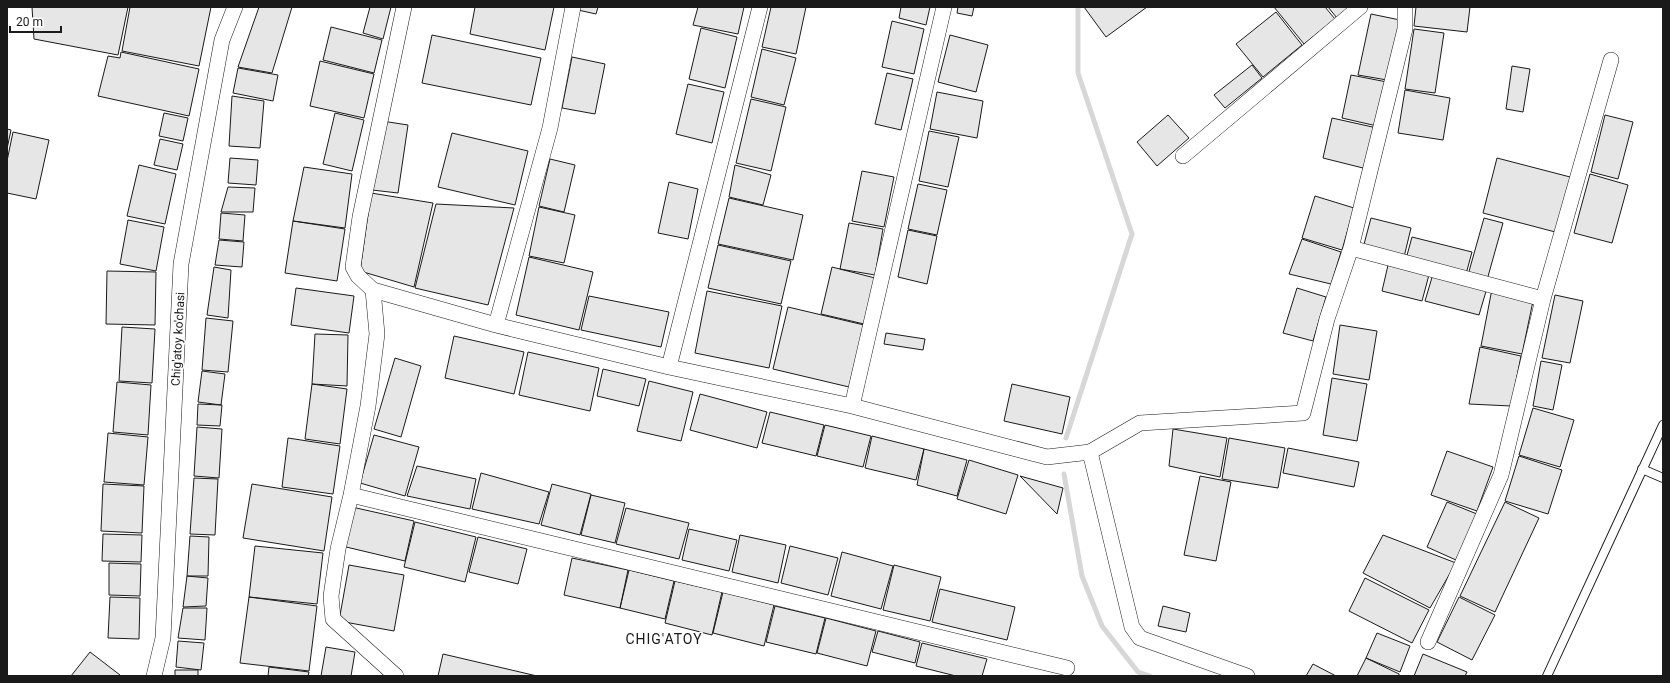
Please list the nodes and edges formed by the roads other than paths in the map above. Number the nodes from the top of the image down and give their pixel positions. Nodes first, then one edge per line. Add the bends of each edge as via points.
1 (235, 7) edge
2 (404, 7) edge
3 (573, 7) edge
4 (760, 7) edge
5 (944, 7) edge
6 (1360, 7) edge
7 (1405, 7) edge
8 (1611, 60) dead end
9 (1183, 156) dead end
10 (1351, 248) junction
11 (373, 290) junction
12 (1543, 299) junction
13 (496, 325) junction
14 (669, 366) junction
15 (852, 406) junction
16 (1663, 425) edge
17 (1090, 452) junction
18 (1642, 469) junction
19 (1663, 478) edge
20 (351, 495) junction
21 (1428, 642) dead end
22 (1067, 668) dead end
23 (154, 676) edge
24 (396, 676) edge
25 (1247, 676) edge
26 (1547, 676) edge

1 - 23 street, Chig'atoy ko'chasi via 222,40 181,264 163,638
2 - 11 street via 360,217 353,267 358,276
3 - 13 street via 550,128
4 - 14 street
5 - 15 street
6 - 9 street
7 - 10 street via 1405,29
8 - 12 street
10 - 12 street
10 - 17 street via 1327,319 1303,413 1140,423
11 - 13 street
11 - 20 street via 377,334 368,406
12 - 21 street via 1500,475
13 - 14 street
14 - 15 street
15 - 17 street via 1047,457
16 - 18 lane
17 - 25 street via 1132,627 1140,638
18 - 19 lane
18 - 26 lane
20 - 22 street
20 - 24 street via 338,549 331,596 333,619

